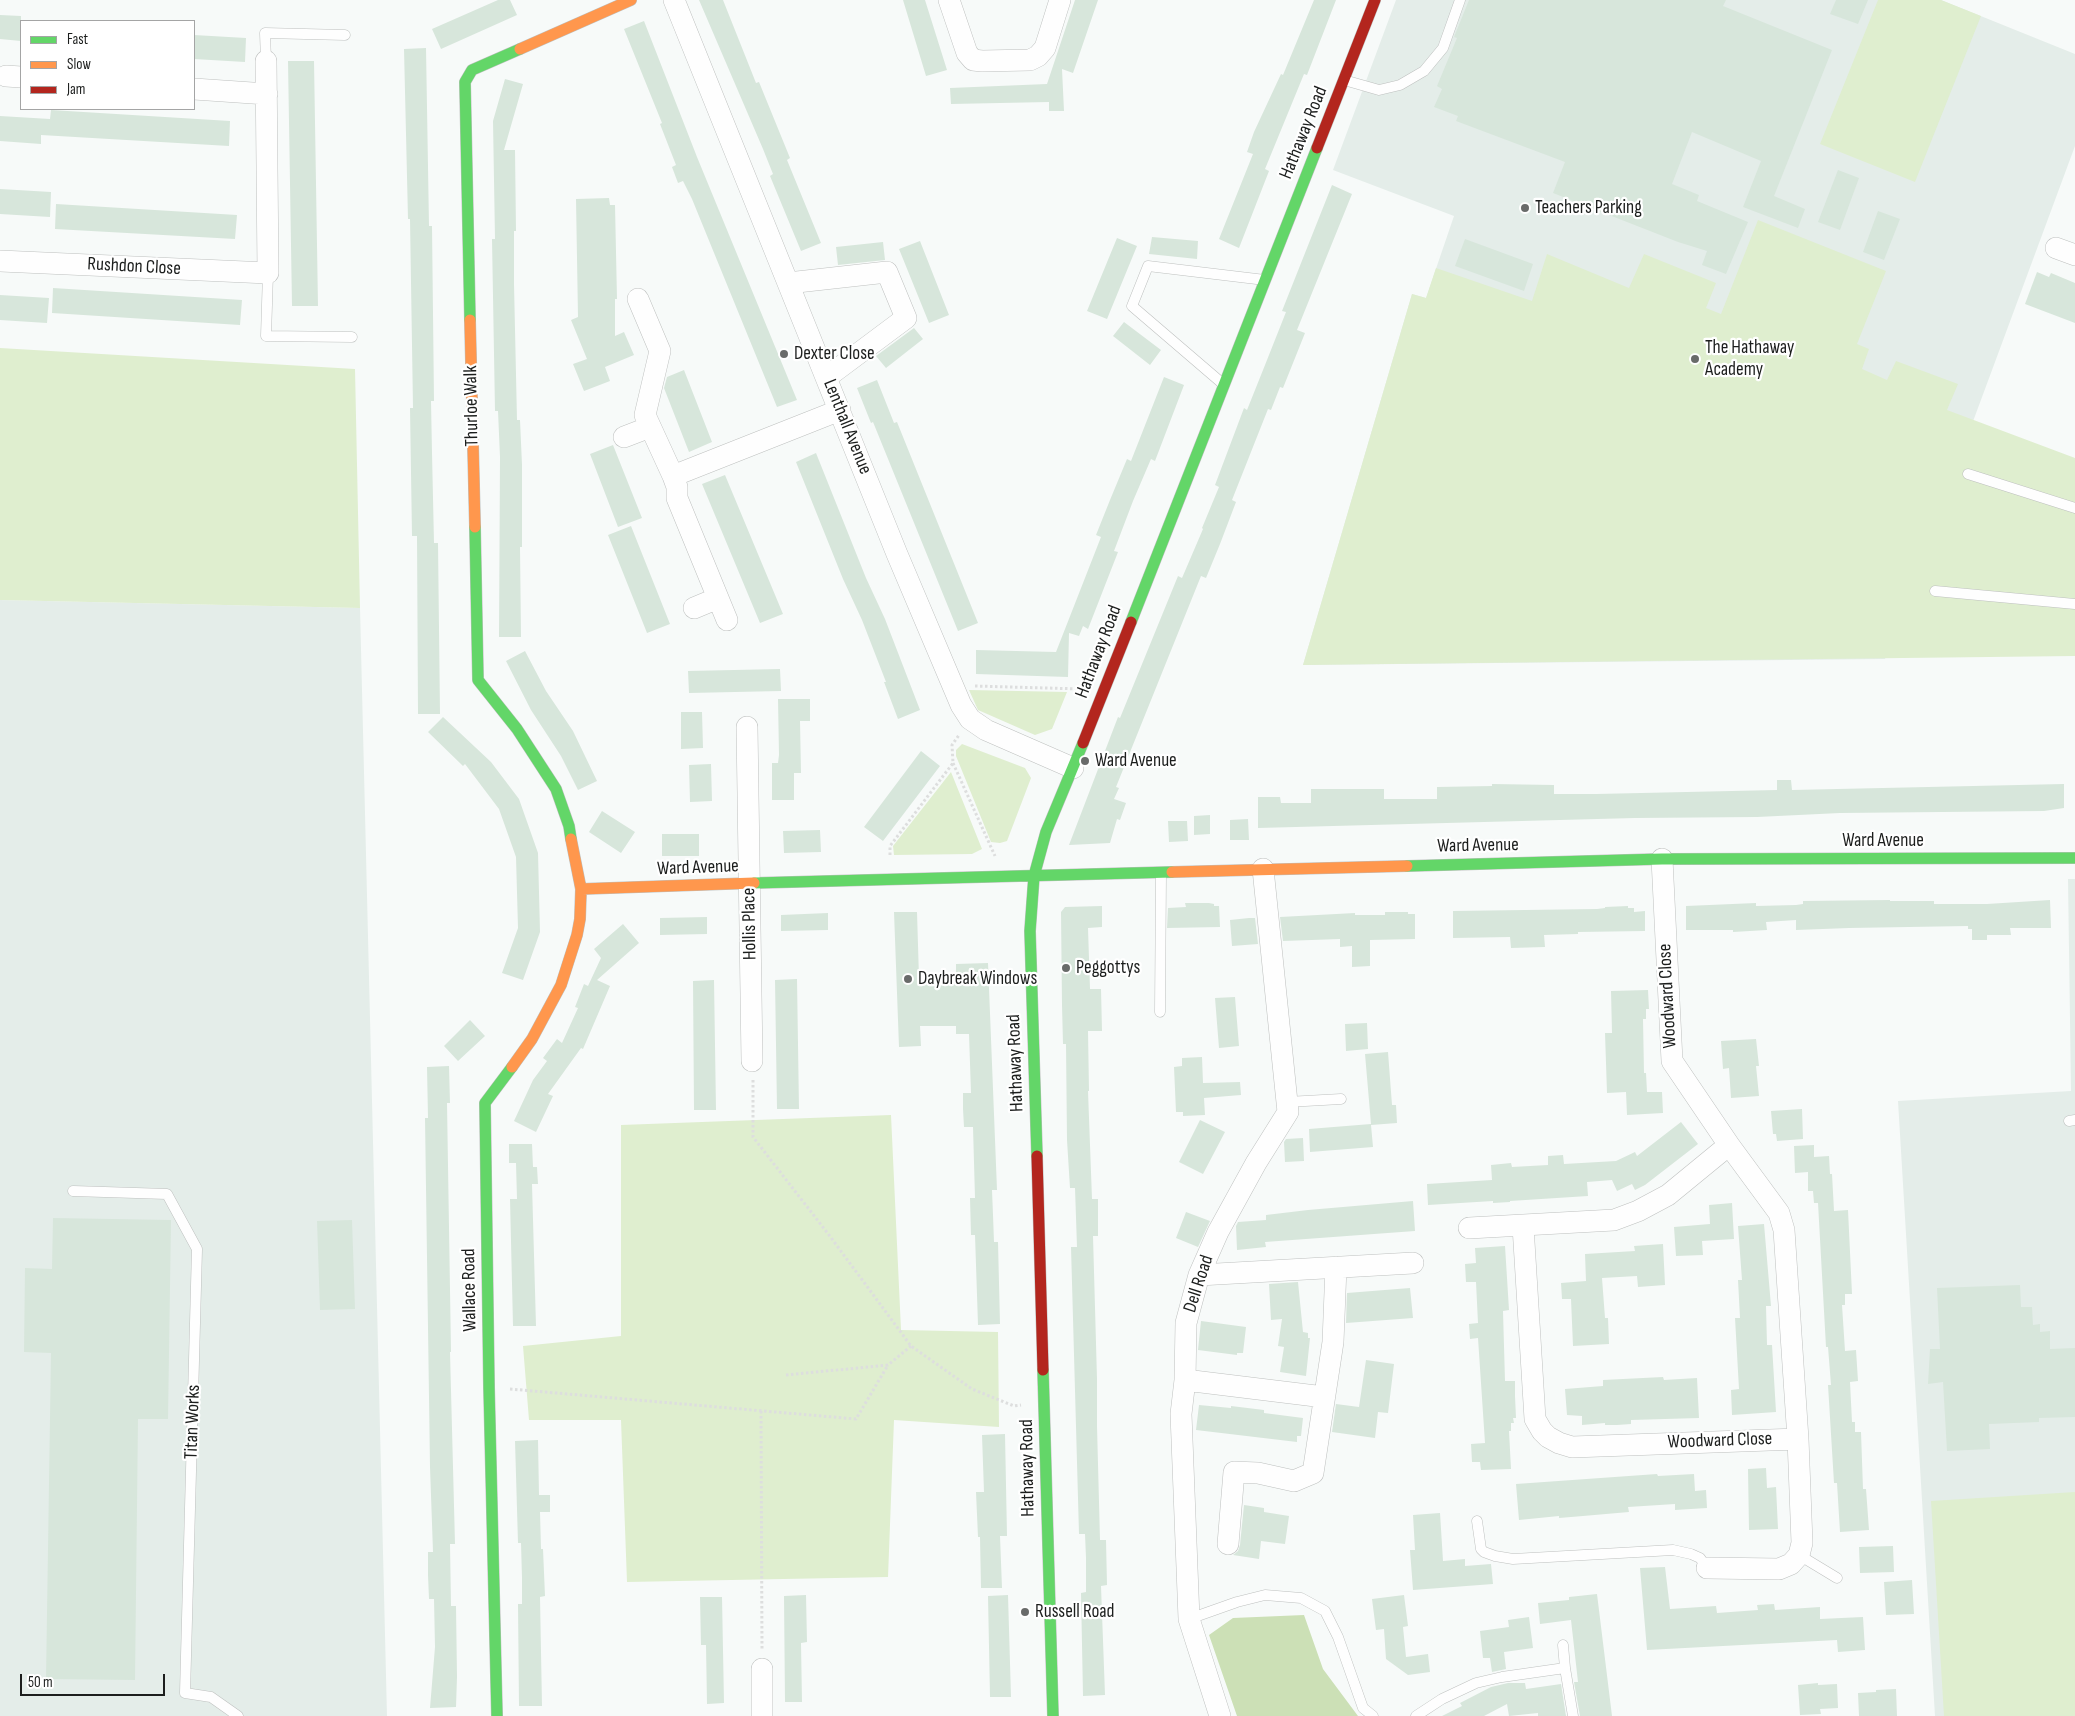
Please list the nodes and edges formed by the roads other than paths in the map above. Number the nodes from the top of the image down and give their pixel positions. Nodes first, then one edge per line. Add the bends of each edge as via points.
1 (631, 0) edge
2 (674, 0) edge
3 (949, 0) edge
4 (1060, 0) edge
5 (1375, 0) edge
6 (1460, 0) edge
7 (345, 36) dead end
8 (266, 61) joint
9 (1344, 80) junction
10 (195, 89) edge
11 (267, 94) junction
12 (0, 261) edge
13 (268, 274) junction
14 (1266, 280) junction
15 (788, 283) junction
16 (638, 299) dead end
17 (352, 337) dead end
18 (827, 377) junction
19 (1224, 385) junction
20 (840, 410) junction
21 (650, 427) junction
22 (624, 437) dead end
23 (1968, 474) dead end
24 (672, 476) junction
25 (2075, 508) edge
26 (1935, 591) dead end
27 (718, 598) junction
28 (2075, 604) edge
29 (694, 608) dead end
30 (727, 620) dead end
31 (747, 727) dead end
32 (1073, 768) junction
33 (1662, 858) junction
34 (2075, 858) edge
35 (1263, 869) junction
36 (1160, 872) junction
37 (1034, 876) junction
38 (749, 884) junction
39 (581, 889) junction
40 (1160, 1012) dead end
41 (752, 1061) road end
42 (1341, 1099) dead end
43 (1287, 1102) junction
44 (1729, 1145) junction
45 (73, 1191) dead end
46 (1523, 1226) junction
47 (1469, 1228) dead end
48 (1413, 1263) dead end
49 (1336, 1267) junction
50 (1198, 1275) junction
51 (1185, 1380) junction
52 (1324, 1397) junction
53 (1798, 1439) junction
54 (1477, 1521) dead end
55 (1228, 1544) dead end
56 (1799, 1555) junction
57 (1707, 1568) joint
58 (1837, 1578) dead end
59 (1189, 1619) junction
60 (1563, 1645) dead end
61 (1565, 1668) junction
62 (762, 1669) road end
63 (238, 1716) edge
64 (497, 1716) edge
65 (762, 1716) edge
66 (1053, 1716) edge
67 (1220, 1716) edge
68 (1373, 1716) edge
69 (1416, 1716) edge
70 (1573, 1716) edge

1 - 39 street, Thurloe Walk via 472,70 465,82 478,680 537,758 556,789 570,826
2 - 15 street, Lenthall Avenue
3 - 4 street via 967,53 973,60 982,61 1030,60 1038,56 1044,48
5 - 9 street, Hathaway Road
6 - 9 lane via 1442,48 1424,71 1400,85 1380,90
7 - 8 lane via 265,33
8 - 11 street
9 - 14 street, Hathaway Road
10 - 11 street
11 - 13 street
12 - 13 street, Rushdon Close
13 - 17 lane via 266,336
14 - 19 street, Hathaway Road
14 - 19 lane via 1148,266 1132,306
15 - 18 street, Lenthall Avenue
15 - 18 street via 887,272 906,318
16 - 21 street via 660,351 645,415
18 - 20 street, Lenthall Avenue
19 - 32 street, Hathaway Road
20 - 24 street
20 - 32 street, Lenthall Avenue via 952,685 970,719 986,730
21 - 22 street
21 - 24 street
23 - 25 lane
24 - 27 street via 677,498
26 - 28 lane
27 - 29 street
27 - 30 street
31 - 38 street, Hollis Place
32 - 37 street, Hathaway Road via 1046,832
33 - 34 street, Ward Avenue
33 - 35 street, Ward Avenue
33 - 44 street, Woodward Close via 1672,1061
35 - 36 street, Ward Avenue
35 - 43 street, Dell Road
36 - 37 street, Ward Avenue
36 - 40 lane
37 - 38 street, Ward Avenue
37 - 66 street, Hathaway Road via 1030,931
38 - 39 street, Ward Avenue
38 - 41 street, Hollis Place
39 - 64 street, Wallace Road via 578,927 561,986 532,1039 485,1103
42 - 43 lane
43 - 50 street, Dell Road via 1288,1112 1251,1172
44 - 46 street via 1668,1195 1638,1211 1614,1220
44 - 53 street, Woodward Close via 1779,1213 1784,1230
45 - 63 lane, Titan Works via 167,1194 198,1249 185,1693 211,1698
46 - 47 street
46 - 53 street, Woodward Close via 1535,1419 1548,1437 1572,1446
48 - 49 street
49 - 50 street
49 - 52 street via 1333,1342
50 - 51 street, Dell Road via 1186,1322
51 - 52 street
51 - 59 street, Dell Road via 1180,1414
52 - 55 street via 1313,1473 1294,1481 1258,1473 1234,1472
53 - 56 street via 1802,1543
54 - 57 lane via 1481,1549 1494,1556 1513,1559 1673,1550 1700,1558
56 - 57 street via 1791,1564 1779,1569
56 - 58 lane
59 - 67 street, Dell Road
59 - 68 lane via 1236,1602 1265,1596 1301,1598 1325,1611 1338,1637 1363,1708
60 - 61 lane
61 - 69 lane via 1476,1683
61 - 70 lane
62 - 65 street

